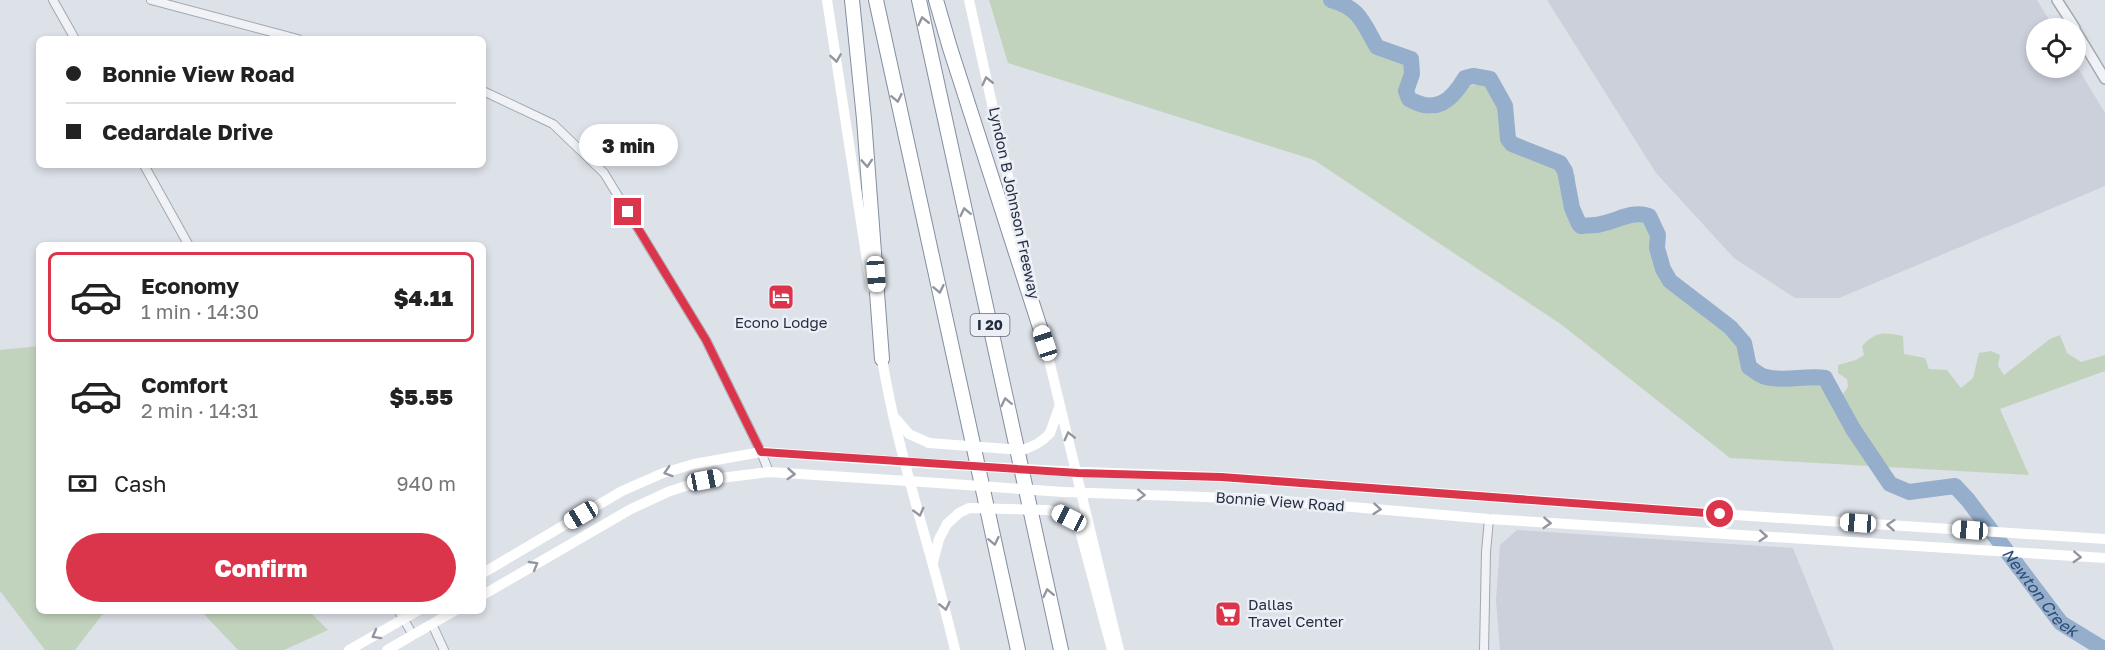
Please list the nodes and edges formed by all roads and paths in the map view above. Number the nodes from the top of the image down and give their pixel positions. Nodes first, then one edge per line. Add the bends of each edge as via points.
1 (53, 0) edge
2 (151, 0) edge
3 (827, 0) edge
4 (852, 0) edge
5 (876, 0) edge
6 (919, 0) edge
7 (936, 0) edge
8 (969, 0) edge
9 (2057, 0) edge
10 (2068, 18) edge
11 (73, 36) edge
12 (287, 36) edge
13 (2086, 48) edge
14 (2105, 79) edge
15 (486, 92) edge
16 (146, 168) edge
17 (187, 242) edge
18 (1045, 343) junction
19 (882, 359) junction
20 (1060, 403) junction
21 (894, 416) junction
22 (761, 452) junction
23 (905, 461) junction
24 (769, 472) junction
25 (1078, 473) junction
26 (1221, 477) junction
27 (911, 481) junction
28 (622, 491) junction
29 (1082, 493) junction
30 (1221, 497) junction
31 (1490, 497) junction
32 (625, 512) junction
33 (1489, 519) junction
34 (2105, 539) edge
35 (2105, 558) edge
36 (933, 562) junction
37 (486, 571) edge
38 (486, 592) edge
39 (449, 614) edge
40 (401, 615) edge
41 (432, 624) junction
42 (413, 635) junction
43 (350, 650) edge
44 (387, 650) edge
45 (444, 650) edge
46 (955, 650) edge
47 (1018, 650) edge
48 (1061, 650) edge
49 (1112, 650) edge
50 (1119, 650) edge
51 (1484, 650) edge

1 - 11 street
2 - 12 street
3 -> 19 main road
4 -> 19 highway
5 -> 47 highway, I 20
48 -> 6 highway, I 20
7 - 18 highway
18 -> 8 main road, Lyndon B Johnson Freeway
9 - 10 street
13 - 14 street
15 - 22 street via 553,124 604,173 706,340
16 - 17 street
18 - 20 main road, Lyndon B Johnson Freeway
19 - 21 main road
20 - 21 main road, bridge via 1050,433 1035,446 1022,450 929,443 909,434
25 -> 20 main road, Lyndon B Johnson Freeway
21 - 23 main road
22 - 23 main road, Bonnie View Road
22 - 24 street
22 -> 28 main road, Bonnie View Road via 694,464
23 - 25 main road, Bonnie View Road, bridge
23 - 27 main road
24 -> 27 main road, Bonnie View Road
24 - 32 main road, Bonnie View Road via 705,480
25 - 26 main road, Bonnie View Road
25 - 29 main road, Lyndon B Johnson Freeway
26 - 30 main road
26 - 31 main road, Bonnie View Road
27 - 29 main road, Bonnie View Road, bridge
27 -> 36 main road
28 - 32 main road
28 - 37 main road, Bonnie View Road
29 -> 30 main road, Bonnie View Road
29 - 50 main road, Lyndon B Johnson Freeway
30 -> 33 main road, Bonnie View Road
31 - 33 main road
34 -> 31 main road, Bonnie View Road
38 -> 32 main road, Bonnie View Road
33 -> 35 main road, Bonnie View Road
33 - 51 street
36 -> 46 main road
36 - 49 main road, bridge via 947,524 969,508 1047,510 1069,518 1080,531
39 - 41 main road
40 - 42 street
40 -> 43 main road
41 - 42 main road
41 - 45 street
42 - 44 main road

